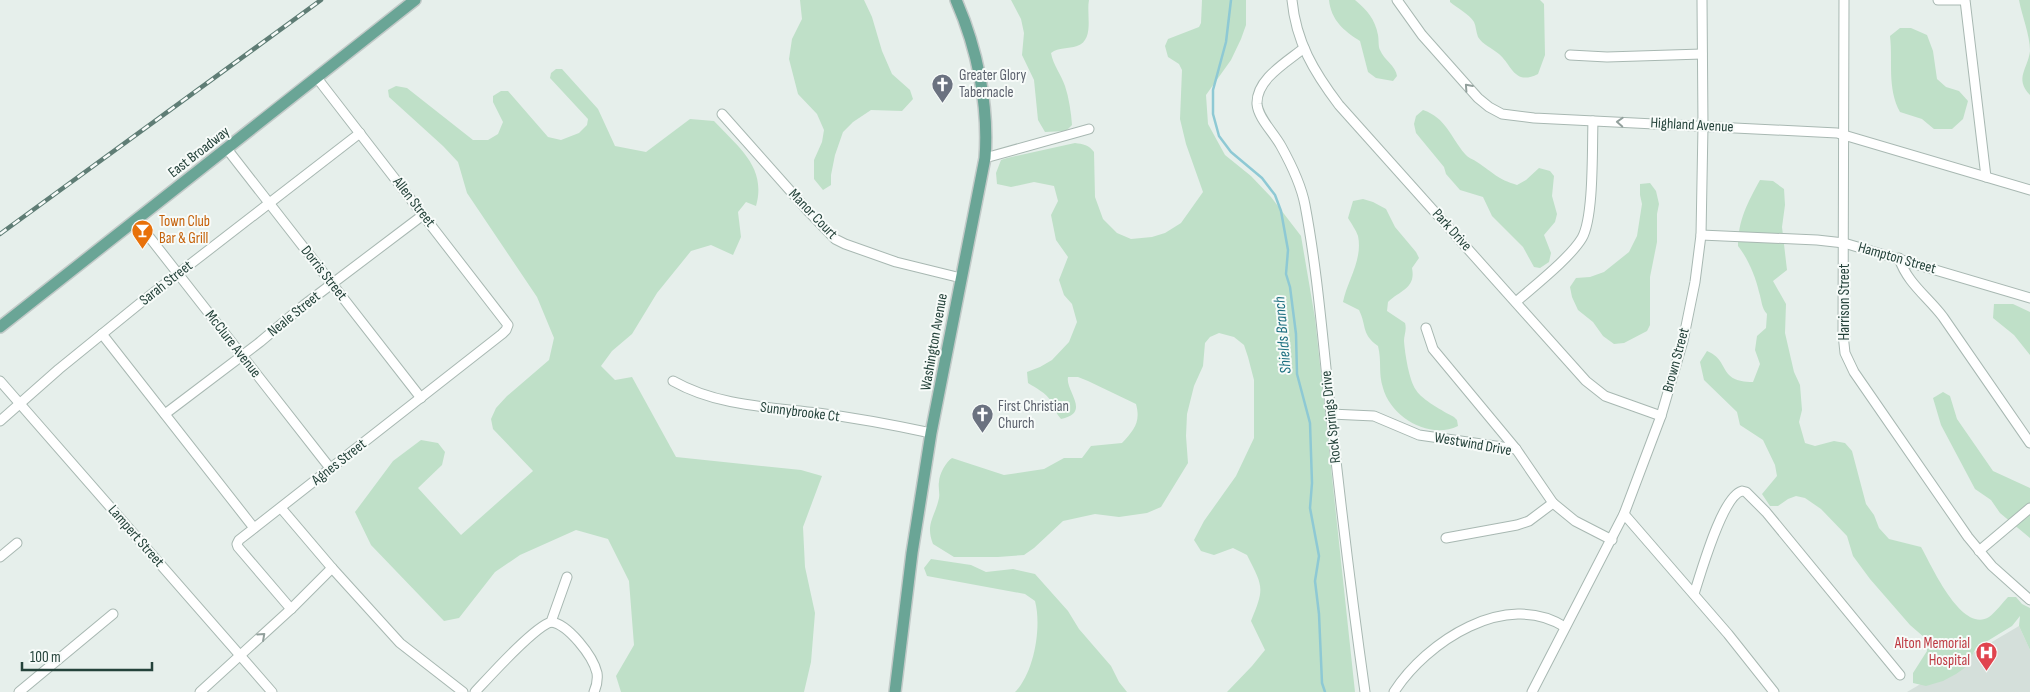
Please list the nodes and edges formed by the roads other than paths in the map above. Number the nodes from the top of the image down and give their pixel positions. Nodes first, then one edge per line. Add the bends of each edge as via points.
1 (415, 0) edge
2 (956, 0) edge
3 (1292, 0) edge
4 (1396, 0) edge
5 (1702, 0) edge
6 (1844, 0) edge
7 (1938, 0) edge
8 (1964, 0) edge
9 (1304, 48) junction
10 (1702, 54) junction
11 (1570, 55) dead end
12 (317, 78) junction
13 (722, 114) dead end
14 (1593, 121) junction
15 (1703, 126) junction
16 (1090, 128) dead end
17 (360, 133) junction
18 (1845, 134) junction
19 (227, 149) junction
20 (985, 158) junction
21 (1986, 177) junction
22 (2030, 190) edge
23 (269, 203) junction
24 (423, 215) junction
25 (136, 220) junction
26 (1701, 235) junction
27 (1844, 243) junction
28 (1899, 258) junction
29 (178, 275) junction
30 (961, 278) junction
31 (332, 284) junction
32 (2030, 298) edge
33 (1516, 302) junction
34 (0, 327) edge
35 (508, 328) joint
36 (1426, 328) dead end
37 (102, 334) junction
38 (242, 356) junction
39 (0, 381) edge
40 (673, 381) dead end
41 (420, 398) junction
42 (20, 403) junction
43 (165, 414) junction
44 (1331, 414) junction
45 (1661, 416) junction
46 (0, 421) edge
47 (931, 433) junction
48 (2030, 443) edge
49 (1516, 449) junction
50 (330, 468) junction
51 (1553, 503) junction
52 (281, 508) junction
53 (2030, 508) edge
54 (1624, 514) junction
55 (254, 528) junction
56 (1446, 538) dead end
57 (1612, 540) junction
58 (17, 543) dead end
59 (1979, 551) junction
60 (0, 557) edge
61 (332, 568) junction
62 (567, 577) dead end
63 (1694, 594) junction
64 (2030, 600) edge
65 (291, 609) junction
66 (113, 614) dead end
67 (551, 622) junction
68 (1565, 628) junction
69 (240, 655) junction
70 (1900, 675) dead end
71 (19, 692) edge
72 (200, 692) edge
73 (272, 692) edge
74 (463, 692) edge
75 (475, 692) edge
76 (594, 692) edge
77 (895, 692) edge
78 (1365, 692) edge
79 (1394, 692) edge
80 (1532, 692) edge
81 (1774, 692) edge

1 - 12 main road, East Broadway
2 - 20 main road, Washington Avenue via 975,55 985,119
3 - 9 street, Park Drive via 1297,32
14 -> 4 street, Highland Avenue via 1509,116 1493,110 1470,90
5 - 10 street, Brown Street
6 - 18 street, Harrison Street
7 - 8 street
8 - 21 street
9 - 33 street, Park Drive via 1339,105
9 - 44 street, Rock Springs Drive via 1265,82 1257,97 1258,111 1294,171 1305,204
10 - 11 street
10 - 15 street, Brown Street
12 - 17 street, Allen Street
12 - 19 main road, East Broadway
13 - 30 street, Manor Court via 835,239 896,262
15 -> 14 street, Highland Avenue
14 - 33 street via 1585,232 1579,243
15 - 18 street, Highland Avenue
15 - 26 street, Brown Street
16 - 20 street
17 - 23 street, Sarah Street
17 - 24 street, Allen Street
18 - 21 street, Highland Avenue
18 - 27 street, Harrison Street
19 - 23 street, Dorris Street
19 - 25 main road, East Broadway
20 - 30 main road, Washington Avenue
21 - 22 street, Highland Avenue
23 - 29 street, Sarah Street
23 - 31 street, Dorris Street
24 - 31 street, Neale Street
24 - 35 street, Allen Street
25 - 29 street, McClure Avenue
25 - 34 main road, East Broadway
26 - 27 street, Hampton Street
26 - 45 street, Brown Street via 1683,341
27 - 28 street, Hampton Street
27 - 59 street, Harrison Street via 1843,345 1848,362
28 - 32 street, Hampton Street
28 - 48 street via 1903,271 1938,310
29 - 37 street, Sarah Street
29 - 38 street, McClure Avenue
30 - 47 main road, Washington Avenue
31 - 38 street, Neale Street
31 - 41 street, Dorris Street
33 - 45 street, Park Drive via 1599,392
35 - 41 street, Agnes Street
36 - 49 street via 1430,343 1442,361
37 - 42 street, Sarah Street
37 - 43 street
38 - 43 street, Neale Street
38 - 50 street, McClure Avenue
39 - 42 street, Lampert Street
40 - 47 street, Sunnybrooke Ct via 692,392 746,405 818,413
41 - 50 street, Agnes Street
42 - 46 street, Sarah Street
42 - 69 street, Lampert Street
43 - 55 street
44 - 49 street, Westwind Drive via 1374,416 1419,435
44 - 78 street, Rock Springs Drive
45 - 54 street, Brown Street
47 - 77 main road, Washington Avenue
49 - 51 street, Westwind Drive
50 - 52 street, Agnes Street
51 - 56 street via 1523,523
51 - 57 street, Westwind Drive via 1575,521
52 - 55 street, Agnes Street
52 - 61 street
53 - 59 street
54 - 57 street, Brown Street
54 - 63 street
55 - 65 street, Agnes Street via 239,540 238,547
57 - 68 street, Brown Street
58 - 60 street
59 - 64 street, Harrison Street
61 - 65 street
61 - 74 street via 400,643
62 - 67 street
63 - 70 street via 1724,511 1732,497 1742,491 1766,512
63 - 81 street
69 -> 65 street
66 - 71 street
67 - 75 street via 532,634
67 - 76 street via 567,630 592,660 598,680
68 - 79 street via 1548,619 1518,615 1472,625 1436,646 1403,678
68 - 80 street, Brown Street
69 - 72 street
69 - 73 street, Lampert Street

